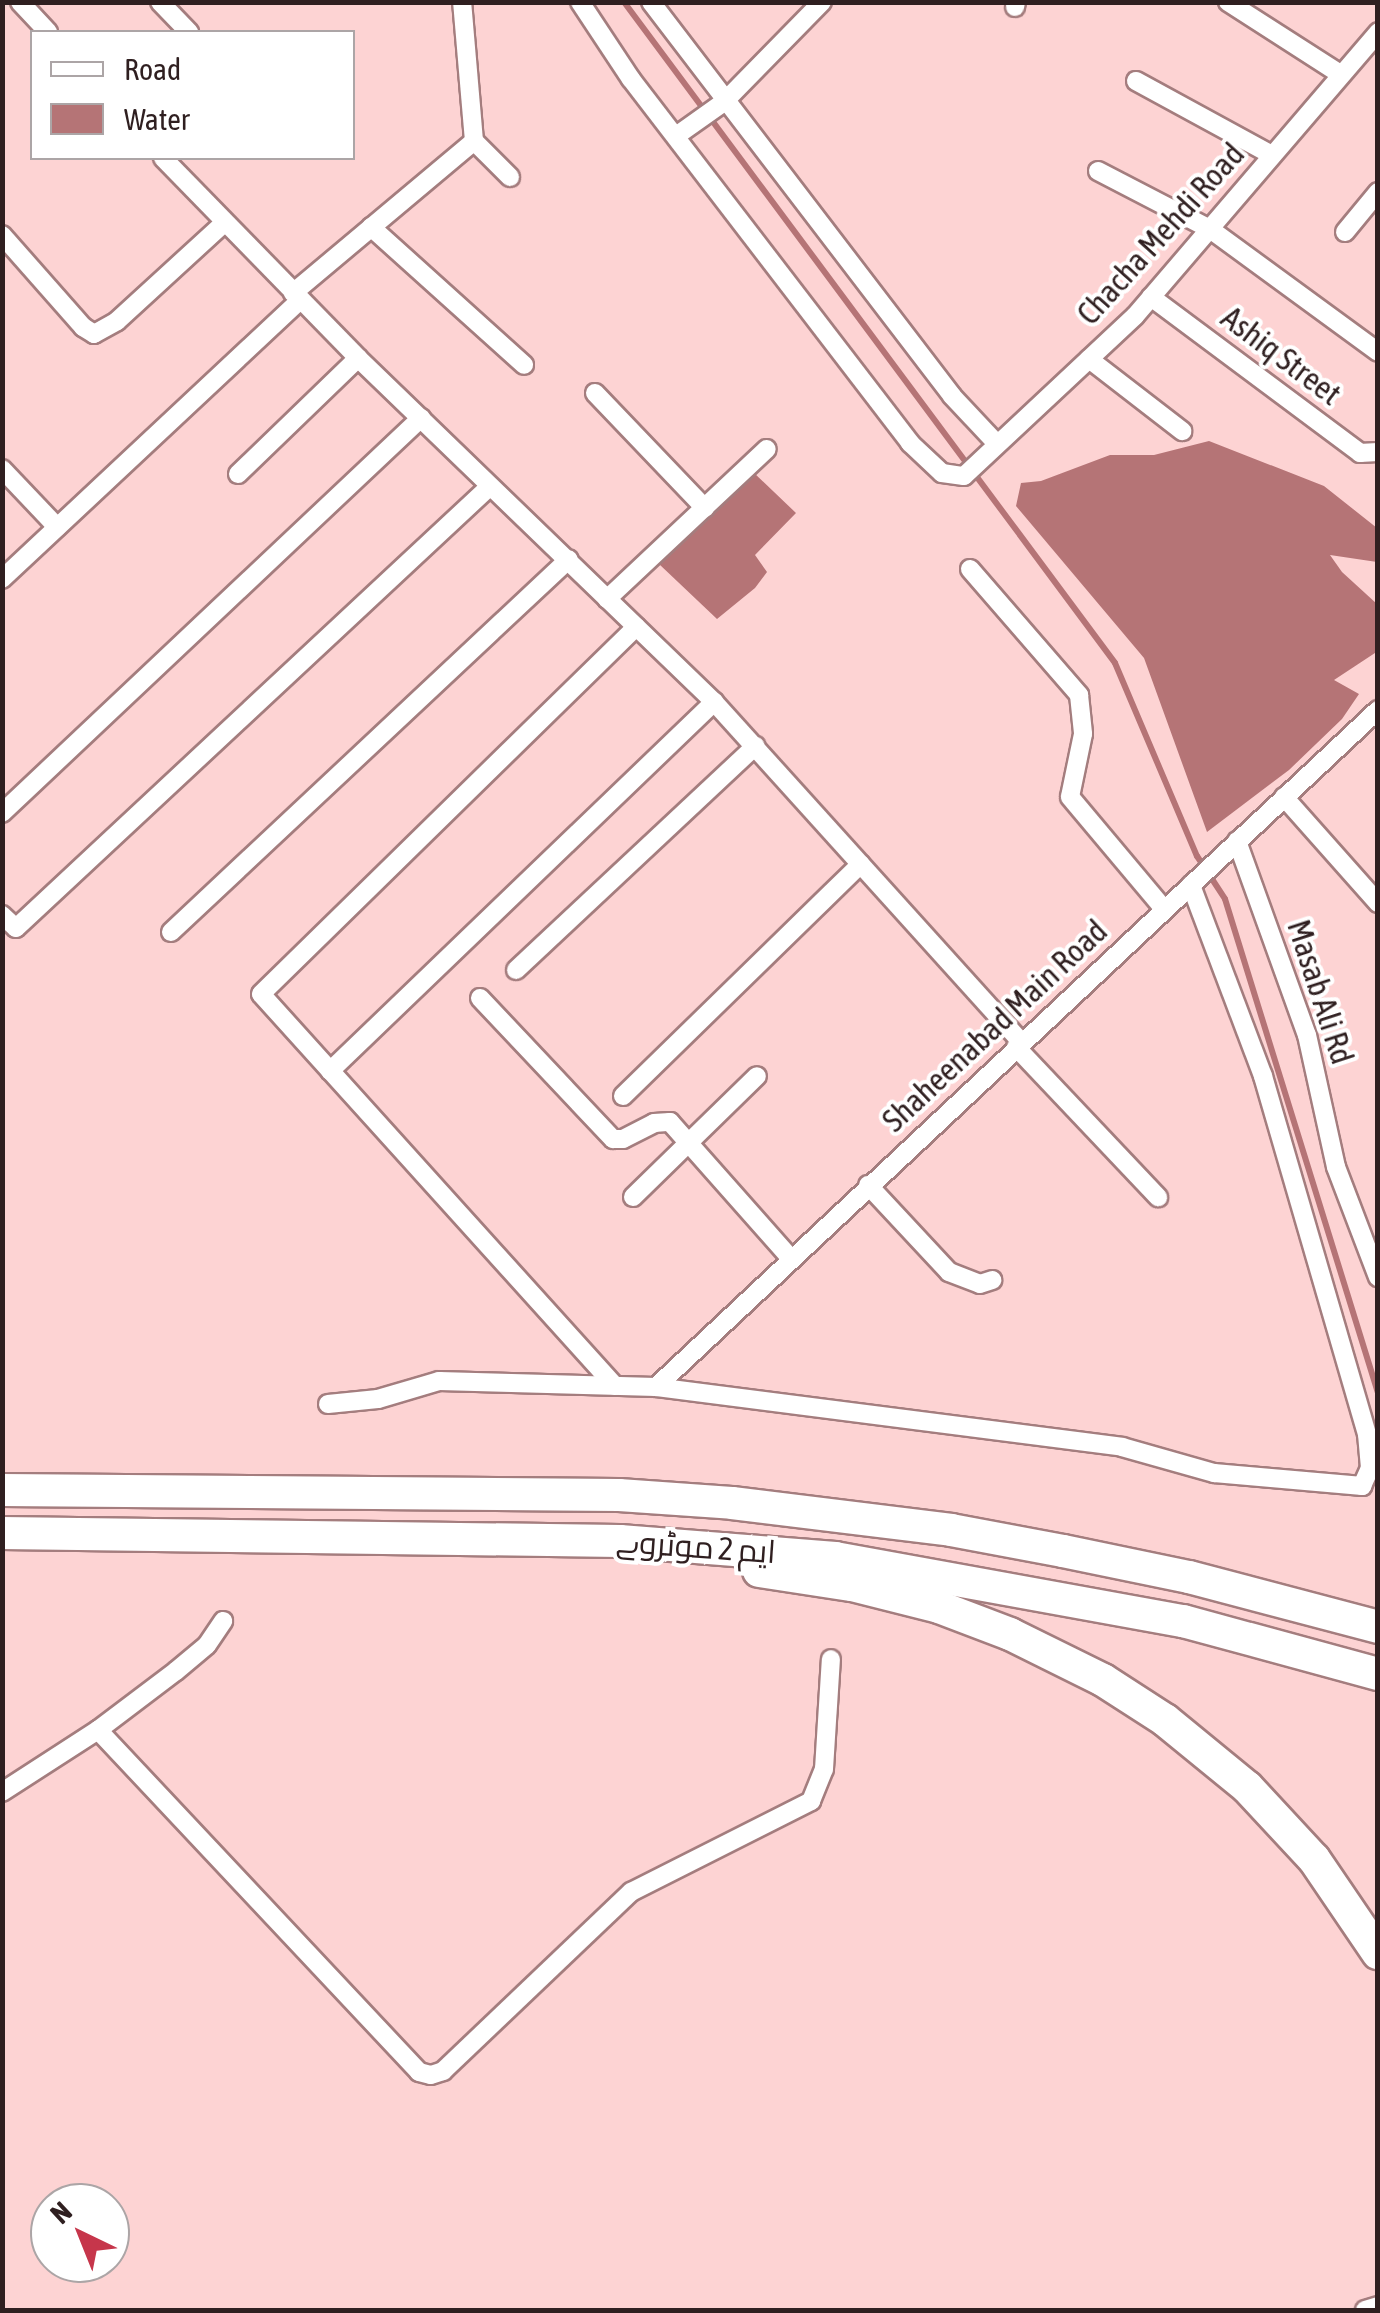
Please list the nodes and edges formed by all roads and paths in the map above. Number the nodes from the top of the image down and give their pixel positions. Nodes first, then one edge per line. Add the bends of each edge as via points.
1 (20, 2) edge
2 (160, 2) edge
3 (462, 2) edge
4 (580, 2) edge
5 (651, 2) edge
6 (822, 2) edge
7 (1228, 2) edge
8 (46, 30) edge
9 (188, 30) edge
10 (1378, 32) edge
11 (1340, 74) junction
12 (1136, 82) dead end
13 (718, 105) junction
14 (676, 136) junction
15 (474, 141) junction
16 (1272, 154) junction
17 (165, 160) edge
18 (1098, 170) dead end
19 (510, 177) dead end
20 (1378, 192) edge
21 (224, 223) junction
22 (371, 227) junction
23 (1210, 229) junction
24 (1346, 232) dead end
25 (2, 235) edge
26 (296, 296) junction
27 (1151, 297) junction
28 (1378, 352) edge
29 (358, 358) junction
30 (1089, 358) junction
31 (524, 365) dead end
32 (595, 393) dead end
33 (420, 418) junction
34 (1182, 431) dead end
35 (997, 444) junction
36 (767, 448) dead end
37 (1378, 452) edge
38 (2, 469) edge
39 (238, 474) dead end
40 (488, 487) junction
41 (706, 508) junction
42 (57, 527) junction
43 (569, 559) junction
44 (970, 569) dead end
45 (2, 579) edge
46 (607, 599) junction
47 (636, 627) junction
48 (714, 702) junction
49 (1378, 710) edge
50 (755, 746) junction
51 (1284, 797) junction
52 (2, 813) edge
53 (1237, 841) junction
54 (861, 864) junction
55 (1191, 885) junction
56 (1378, 903) edge
57 (1164, 909) junction
58 (7, 928) edge
59 (171, 932) dead end
60 (516, 970) dead end
61 (480, 998) dead end
62 (1018, 1045) junction
63 (330, 1072) junction
64 (757, 1076) dead end
65 (623, 1096) dead end
66 (689, 1142) junction
67 (868, 1185) junction
68 (633, 1197) dead end
69 (1158, 1197) dead end
70 (790, 1259) junction
71 (1378, 1277) edge
72 (992, 1280) dead end
73 (615, 1386) junction
74 (656, 1387) junction
75 (328, 1404) dead end
76 (1372, 1484) edge
77 (2, 1490) edge
78 (841, 1516) junction
79 (2, 1533) edge
80 (312, 1534) junction
81 (1378, 1608) edge
82 (222, 1621) dead end
83 (1378, 1627) edge
84 (831, 1658) dead end
85 (1378, 1674) edge
86 (98, 1730) junction
87 (2, 1792) edge
88 (1378, 1953) edge
89 (1378, 2306) edge
90 (1365, 2310) edge

1 - 8 street
2 - 9 street
3 - 15 street
4 - 14 street
5 - 13 street
6 - 13 street
7 - 11 street
10 - 11 street, Chacha Mehdi Road
11 - 16 street, Chacha Mehdi Road
12 - 16 street
13 - 14 street
13 - 35 street
14 - 35 street, Chacha Mehdi Road via 910,443 942,473 971,469
15 - 19 street
15 - 22 street
16 - 23 street, Chacha Mehdi Road
17 - 21 street
18 - 23 street
20 - 24 street
21 - 25 street via 117,322 94,334
21 - 26 street
22 - 26 street
22 - 31 street
23 - 27 street, Chacha Mehdi Road
23 - 28 street
26 - 29 street
26 - 42 street
27 - 30 street, Chacha Mehdi Road
27 - 37 street, Ashiq Street via 1360,453
29 - 33 street
29 - 39 street
30 - 34 street
30 - 35 street, Chacha Mehdi Road
32 - 41 street
33 - 40 street
33 - 52 street
36 - 41 street
38 - 42 street
40 - 43 street
40 - 58 street
41 - 46 street
42 - 45 street
43 - 46 street
43 - 59 street
44 - 57 street via 1080,695 1083,734 1070,797
46 - 47 street
47 - 48 street
47 - 63 street via 261,994
48 - 50 street
48 - 63 street
49 - 51 street, Shaheenabad Main Road
50 - 54 street
50 - 60 street
51 - 53 street, Shaheenabad Main Road
51 - 56 street
53 - 55 street, Shaheenabad Main Road
53 - 71 street, Masab Ali Rd via 1307,1035 1336,1166
54 - 62 street
54 - 65 street
55 - 57 street, Shaheenabad Main Road
55 - 76 street via 1263,1076 1368,1434
57 - 62 street, Shaheenabad Main Road
61 - 66 street via 612,1139 662,1121
62 - 67 street, Shaheenabad Main Road
62 - 69 street
63 - 73 street
64 - 66 street
66 - 68 street
66 - 70 street
67 - 70 street, Shaheenabad Main Road
67 - 72 street via 949,1272 980,1284
70 - 74 street, Shaheenabad Main Road
73 - 74 street
73 - 75 street via 439,1382
74 - 76 street via 1122,1447 1214,1473
77 - 78 highway, ایم 2 موٹروے via 620,1496
78 - 81 highway via 1015,1527
78 - 83 highway, ایم 2 موٹروے via 1099,1558
79 - 80 highway, ایم 2 موٹروے
80 - 85 highway, ایم 2 موٹروے via 620,1540 835,1558 1183,1622
80 - 88 highway via 726,1566 852,1585 975,1620 1103,1680 1192,1740 1314,1859
82 - 86 street via 207,1645
84 - 86 street via 824,1770 811,1801 631,1892 431,2076 420,2072
86 - 87 street
89 - 90 street

